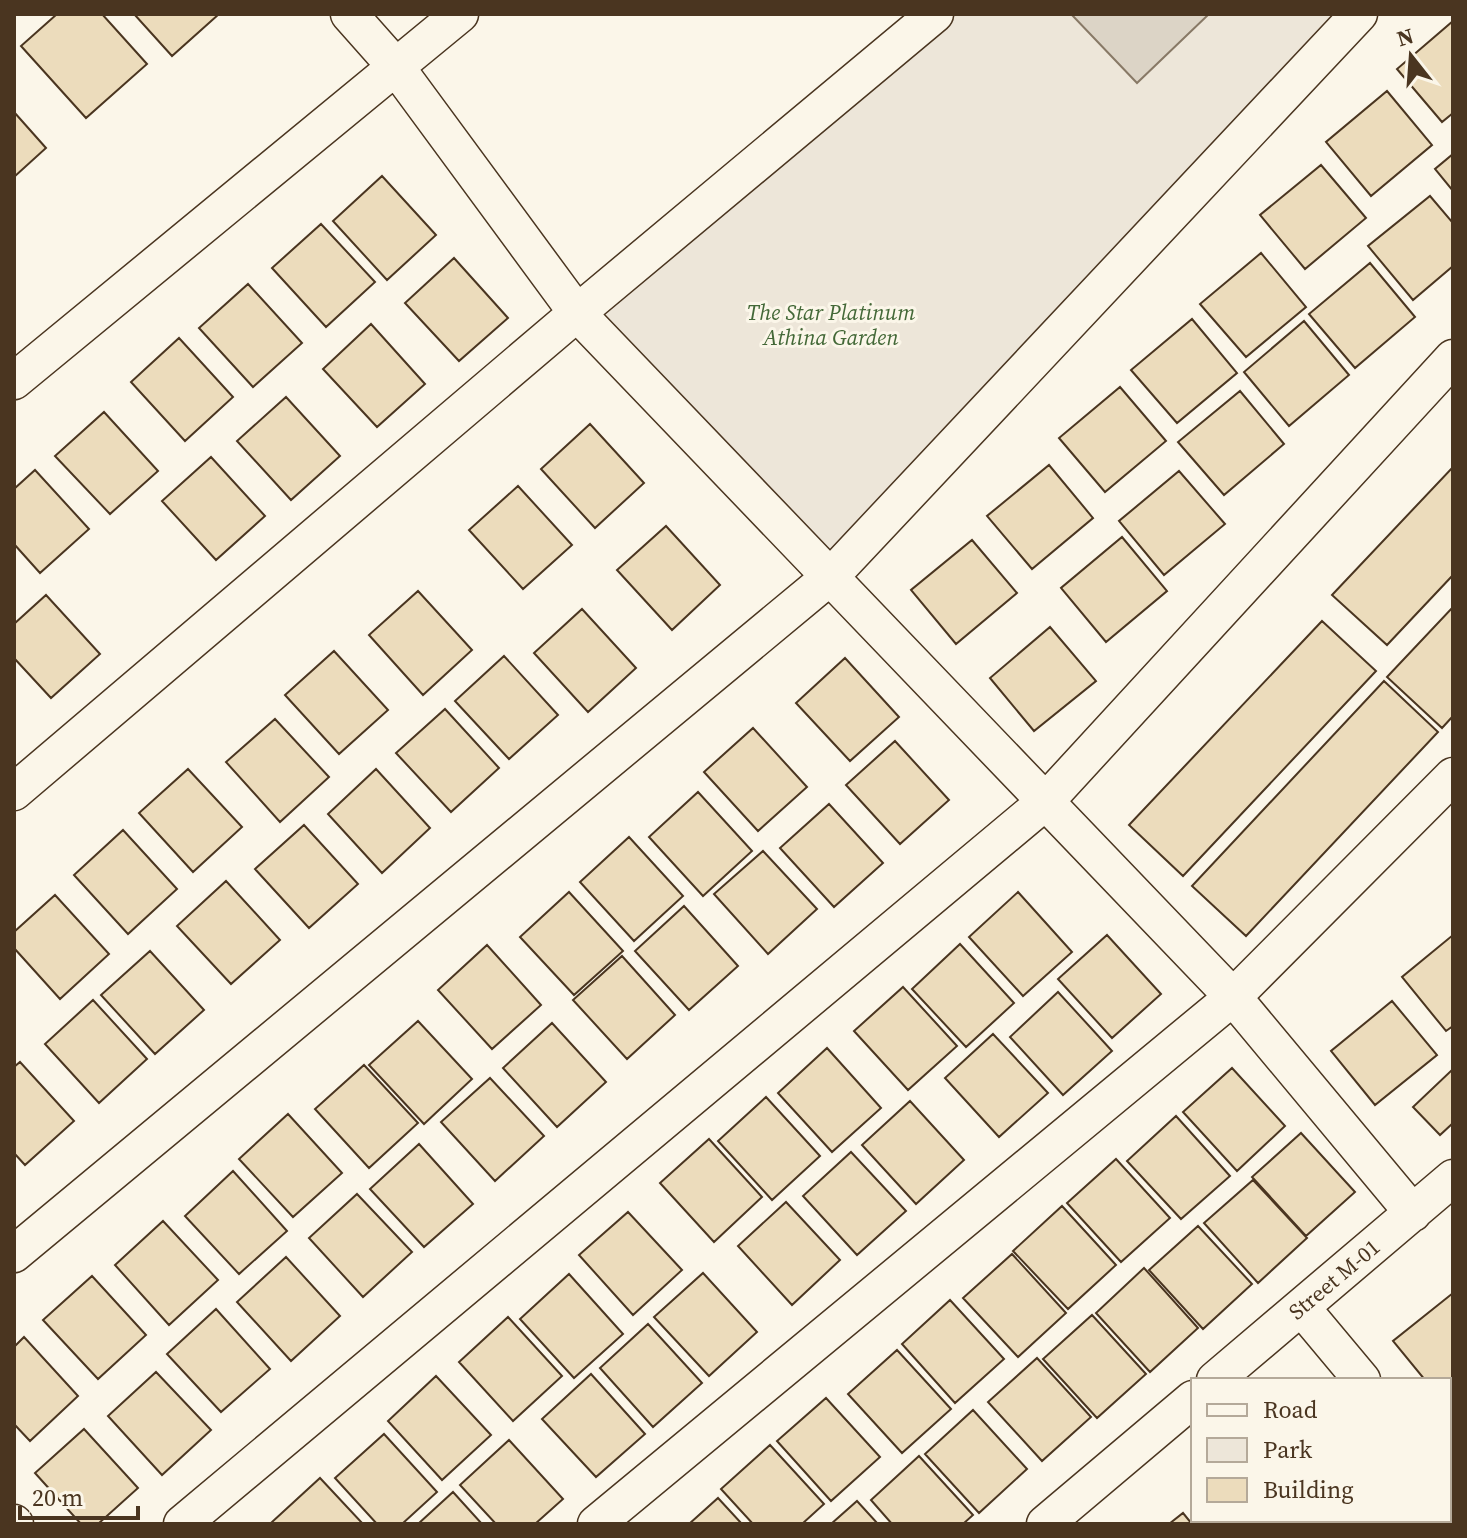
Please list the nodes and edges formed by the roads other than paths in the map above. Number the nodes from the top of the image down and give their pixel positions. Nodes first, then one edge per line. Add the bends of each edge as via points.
1 (349, 14) edge
2 (460, 14) edge
3 (935, 14) edge
4 (1359, 14) edge
5 (396, 67) junction
6 (577, 313) junction
7 (1453, 358) edge
8 (14, 381) edge
9 (831, 576) junction
10 (1453, 776) edge
11 (14, 792) edge
12 (1045, 802) junction
13 (1233, 997) junction
14 (1453, 1178) edge
15 (1413, 1213) junction
16 (14, 1254) edge
17 (1301, 1307) junction
18 (1217, 1378) edge
19 (1360, 1378) edge
20 (1191, 1401) edge
21 (182, 1524) edge
22 (596, 1524) edge
23 (1045, 1524) edge

1 - 5 street
2 - 5 street
3 - 6 street
4 - 9 street
5 - 6 street
5 - 8 street
6 - 9 street
6 - 11 street
7 - 12 street
9 - 12 street
9 - 16 street
10 - 13 street
12 - 13 street
12 - 21 street
13 - 15 street
13 - 22 street
14 - 15 street, Street M-01
15 - 17 street, Street M-01
17 - 18 street, Street M-01
17 - 19 street
20 - 23 street

